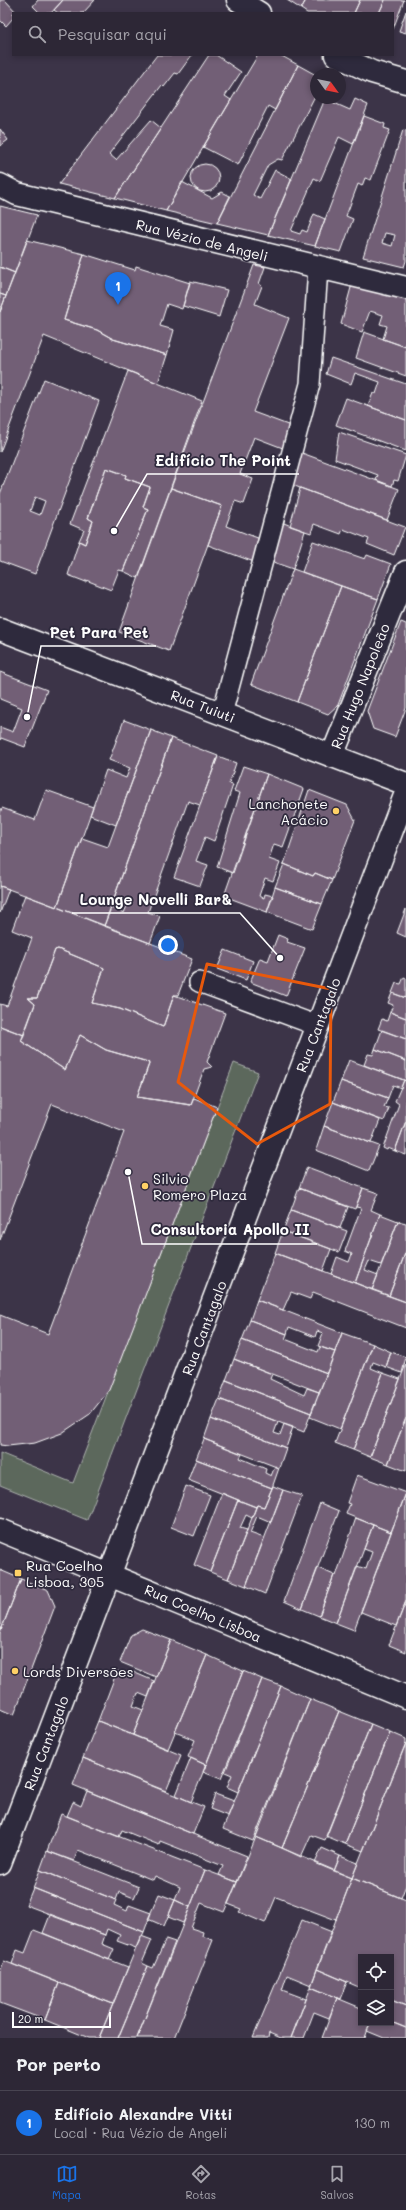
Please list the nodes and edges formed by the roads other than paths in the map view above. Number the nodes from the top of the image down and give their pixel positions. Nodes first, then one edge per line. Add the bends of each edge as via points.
1 (238, 0) edge
2 (257, 12) edge
3 (338, 56) edge
4 (406, 82) edge
5 (0, 185) edge
6 (318, 268) junction
7 (406, 288) edge
8 (406, 572) edge
9 (0, 629) edge
10 (222, 714) junction
11 (332, 756) junction
12 (406, 784) edge
13 (406, 793) edge
14 (200, 982) dead end
15 (318, 1026) junction
16 (0, 1530) edge
17 (111, 1575) junction
18 (406, 1697) edge
19 (0, 1863) edge

1 - 2 street
3 - 4 street via 372,72
5 - 6 street, Rua Vézio de Angeli via 17,194
6 - 7 street, Rua Vézio de Angeli
6 - 10 lane via 310,384
8 - 11 street, Rua Hugo Napoleão
9 - 10 street, Rua Tuiuti
10 - 11 street, Rua Tuiuti
11 - 12 street, Rua Tuiuti
13 - 15 street, Rua Cantagalo
14 - 15 lane
15 - 17 street, Rua Cantagalo
16 - 17 street, Rua Coelho Lisboa
17 - 18 street, Rua Coelho Lisboa
17 - 19 street, Rua Cantagalo

